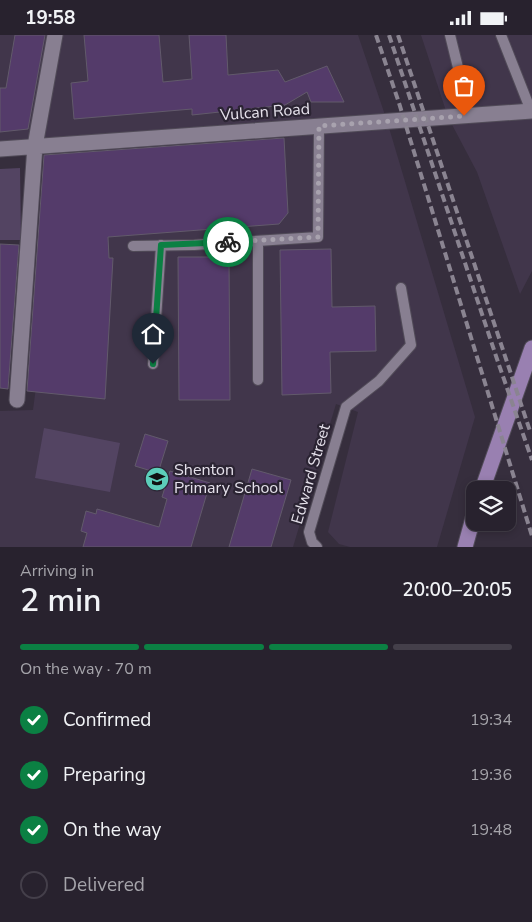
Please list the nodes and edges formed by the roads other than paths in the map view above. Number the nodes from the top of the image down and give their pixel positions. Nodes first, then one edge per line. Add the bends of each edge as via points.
1 (55, 35) edge
2 (450, 35) edge
3 (501, 35) edge
4 (464, 92) dead end
5 (532, 111) edge
6 (319, 126) junction
7 (35, 146) junction
8 (0, 149) edge
9 (258, 241) junction
10 (161, 245) junction
11 (134, 246) dead end
12 (400, 288) dead end
13 (532, 348) edge
14 (153, 364) dead end
15 (258, 381) dead end
16 (17, 400) dead end
17 (485, 481) edge
18 (469, 531) edge
19 (318, 547) edge
20 (465, 547) edge

1 - 7 street
2 - 4 lane
3 - 5 lane
5 - 6 street, Vulcan Road
6 - 7 street, Vulcan Road
6 - 9 lane via 318,237
7 - 8 street, Vulcan Road
7 - 16 street
9 - 10 lane
9 - 15 lane
10 - 11 lane
10 - 14 lane
12 - 19 lane, Edward Street via 412,345 379,381 346,407 309,532 312,542
13 - 17 main road
18 - 20 main road

